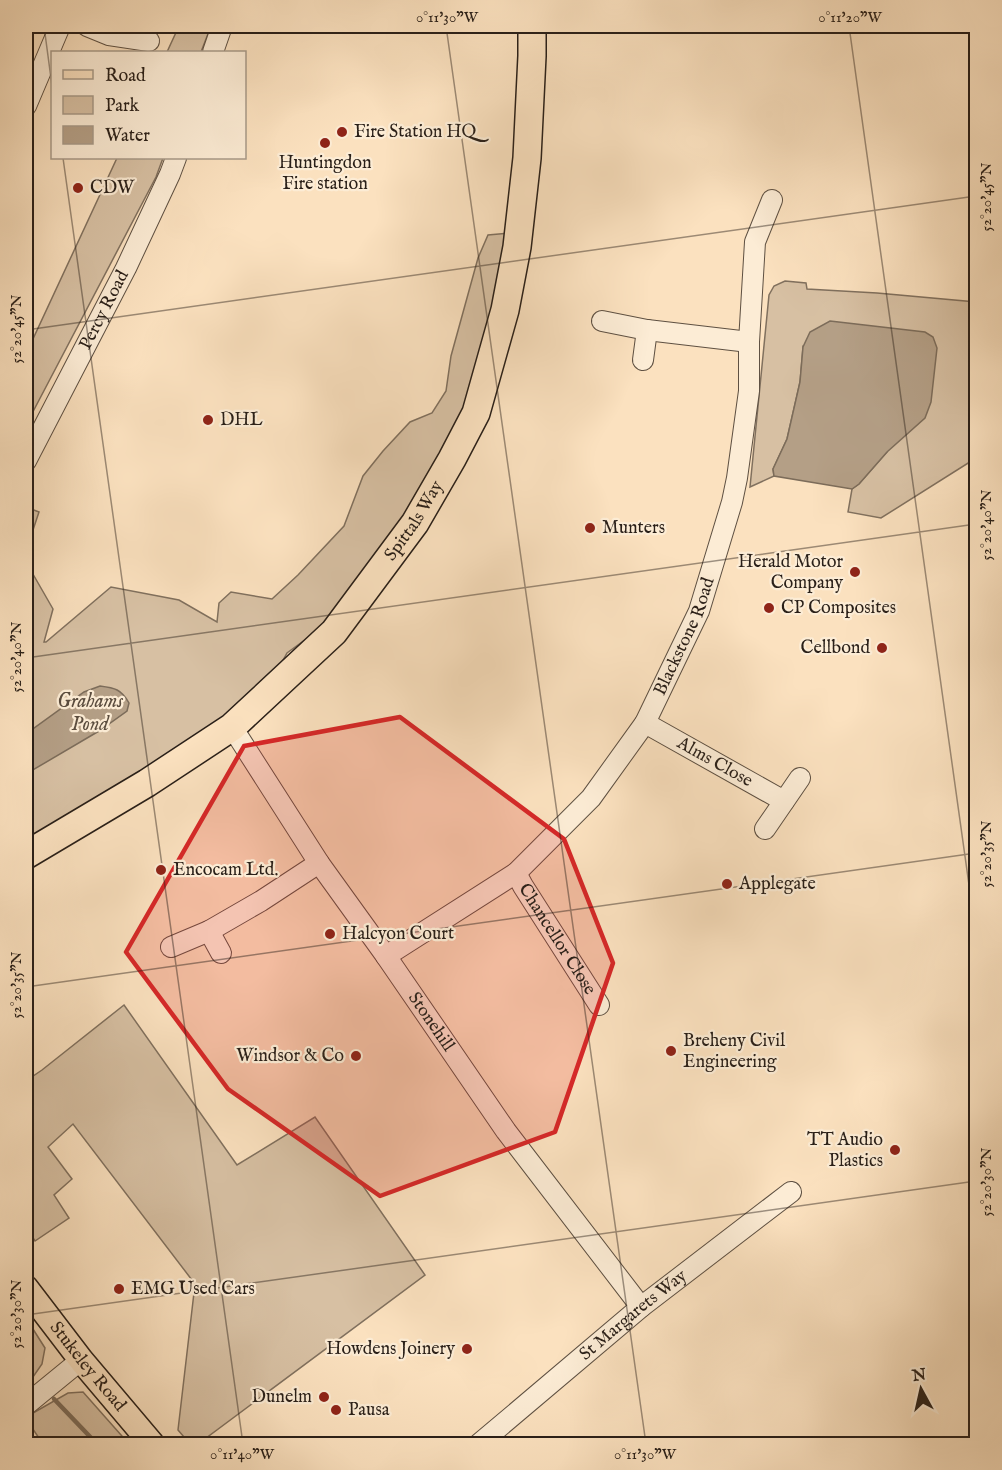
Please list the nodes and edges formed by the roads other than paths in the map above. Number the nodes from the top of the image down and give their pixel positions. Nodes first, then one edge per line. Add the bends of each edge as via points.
1 (60, 26) edge
2 (87, 26) edge
3 (222, 26) edge
4 (532, 26) edge
5 (149, 41) dead end
6 (213, 51) edge
7 (26, 106) edge
8 (176, 159) edge
9 (772, 200) dead end
10 (602, 321) dead end
11 (647, 330) junction
12 (749, 342) junction
13 (643, 360) dead end
14 (26, 461) edge
15 (645, 723) junction
16 (232, 726) junction
17 (800, 778) dead end
18 (784, 801) junction
19 (765, 829) dead end
20 (26, 855) edge
21 (319, 863) junction
22 (516, 873) junction
23 (209, 931) junction
24 (171, 947) dead end
25 (221, 954) dead end
26 (386, 956) junction
27 (599, 1005) dead end
28 (791, 1191) dead end
29 (26, 1288) edge
30 (641, 1307) junction
31 (81, 1360) junction
32 (26, 1405) edge
33 (152, 1444) edge
34 (479, 1444) edge

1 - 7 street
2 - 5 street via 110,35
3 - 6 street
4 - 16 highway, Spittals Way via 527,158 518,247 476,413 415,523 334,632
8 - 14 street, Percy Road via 126,268
9 - 12 street, Blackstone Road via 755,242
10 - 11 street
11 - 12 street
11 - 13 street
12 - 15 street, Blackstone Road via 749,391 732,502 699,611
15 - 18 street, Alms Close
15 - 22 street, Blackstone Road via 591,798
16 - 20 highway, Spittals Way via 147,783
16 - 21 street, Stonehill
17 - 18 street
18 - 19 street
21 - 23 street
21 - 26 street, Stonehill
22 - 26 street, Blackstone Road
22 - 27 street, Chancellor Close
23 - 24 street
23 - 25 street
26 - 30 street, Stonehill via 506,1131
28 - 30 street, St Margarets Way
29 - 31 main road, Stukeley Road
30 - 34 street, St Margarets Way
31 - 32 street
31 - 33 main road, Stukeley Road

